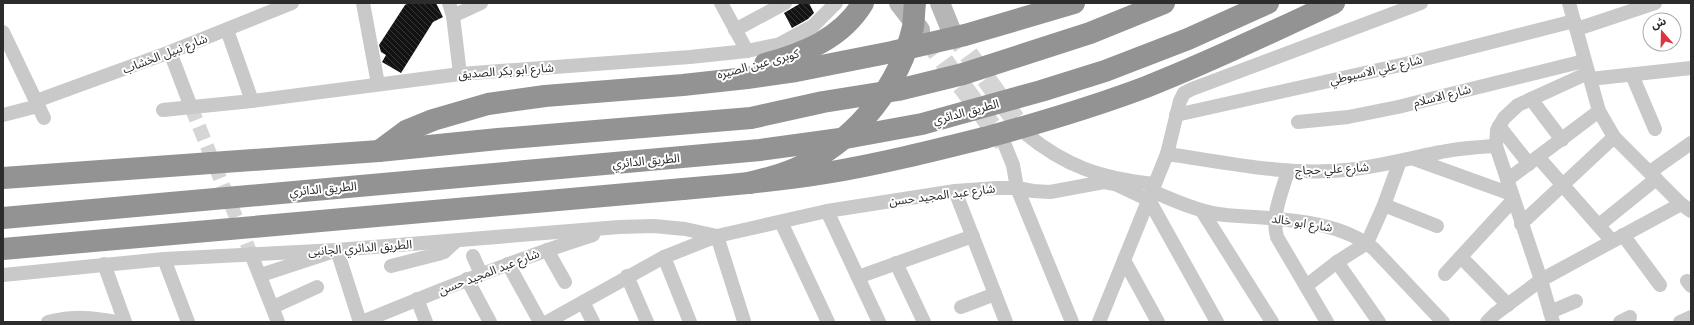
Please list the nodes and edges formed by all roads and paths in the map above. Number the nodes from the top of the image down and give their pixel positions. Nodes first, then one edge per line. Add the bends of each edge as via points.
1 (292, 3) edge
2 (363, 3) edge
3 (481, 3) edge
4 (721, 3) edge
5 (785, 3) edge
6 (836, 3) edge
7 (863, 3) edge
8 (899, 3) edge
9 (915, 3) edge
10 (940, 3) edge
11 (1074, 3) edge
12 (1164, 3) edge
13 (1268, 3) edge
14 (1334, 3) edge
15 (1421, 3) edge
16 (1569, 3) edge
17 (1655, 3) edge
18 (276, 6) edge
19 (451, 9) edge
20 (1575, 25) junction
21 (227, 30) junction
22 (735, 30) junction
23 (951, 30) tunnel mouth
24 (3, 32) edge
25 (926, 37) tunnel mouth
26 (747, 51) junction
27 (170, 52) junction
28 (1691, 68) edge
29 (1587, 71) junction
30 (460, 74) junction
31 (1632, 74) junction
32 (378, 84) junction
33 (683, 85) junction
34 (1531, 99) junction
35 (252, 101) junction
36 (191, 107) junction
37 (39, 108) junction
38 (162, 110) dead end
39 (1599, 111) junction
40 (3, 115) edge
41 (1176, 115) junction
42 (1298, 122) dead end
43 (1499, 126) junction
44 (1655, 130) dead end
45 (1025, 133) tunnel mouth
46 (1614, 137) junction
47 (1562, 140) junction
48 (1004, 143) tunnel mouth
49 (1691, 143) edge
50 (1496, 146) junction
51 (380, 151) junction
52 (1167, 154) junction
53 (1407, 160) junction
54 (1534, 161) junction
55 (1288, 171) junction
56 (1653, 175) junction
57 (3, 178) edge
58 (749, 183) junction
59 (1563, 185) junction
60 (1017, 188) junction
61 (955, 191) junction
62 (1511, 191) junction
63 (1151, 192) junction
64 (1384, 205) junction
65 (1686, 208) edge
66 (827, 211) junction
67 (1202, 211) junction
68 (3, 218) edge
69 (1275, 218) junction
70 (780, 222) junction
71 (1521, 224) junction
72 (1437, 226) dead end
73 (1599, 226) junction
74 (619, 227) junction
75 (717, 236) junction
76 (973, 236) junction
77 (1618, 238) junction
78 (456, 241) junction
79 (1367, 243) junction
80 (3, 249) edge
81 (337, 250) junction
82 (547, 250) junction
83 (251, 254) junction
84 (472, 256) dead end
85 (664, 257) junction
86 (1461, 257) junction
87 (164, 259) junction
88 (1124, 260) junction
89 (1337, 262) junction
90 (104, 264) junction
91 (508, 264) junction
92 (896, 264) junction
93 (391, 266) dead end
94 (481, 274) junction
95 (1445, 274) dead end
96 (3, 275) edge
97 (260, 275) junction
98 (627, 276) junction
99 (858, 277) junction
100 (467, 279) junction
101 (1541, 280) junction
102 (565, 282) dead end
103 (1660, 285) dead end
104 (1306, 286) junction
105 (317, 287) dead end
106 (995, 294) junction
107 (417, 299) junction
108 (1576, 301) dead end
109 (583, 302) junction
110 (1508, 305) junction
111 (273, 307) junction
112 (961, 308) dead end
113 (1551, 317) edge
114 (1691, 317) edge
115 (1495, 319) edge
116 (744, 321) edge
117 (48, 322) edge
118 (117, 322) edge
119 (125, 322) edge
120 (188, 322) edge
121 (278, 322) edge
122 (361, 322) edge
123 (426, 322) edge
124 (490, 322) edge
125 (540, 322) edge
126 (547, 322) edge
127 (593, 322) edge
128 (647, 322) edge
129 (690, 322) edge
130 (826, 322) edge
131 (879, 322) edge
132 (924, 322) edge
133 (1006, 322) edge
134 (1072, 322) edge
135 (1099, 322) edge
136 (1158, 322) edge
137 (1217, 322) edge
138 (1272, 322) edge
139 (1327, 322) edge
140 (1379, 322) edge
141 (1443, 322) edge
142 (1680, 322) edge

1 - 18 street, شارع نبيل الخشاب
2 - 32 street
3 - 19 street
4 - 22 street
5 - 22 street
6 - 26 street, شارع ابو بكر الصديق via 812,26 780,44
7 - 33 highway, كوبرى عين الصيره via 845,25 825,41 802,53
8 - 25 street
9 - 58 highway, bridge via 909,41 892,82 855,130 832,149 806,164 778,176
10 - 23 street
11 - 33 highway via 965,35 892,52 796,71
12 - 51 highway via 1090,33 963,74 898,90 823,102 751,118
13 - 68 highway, الطريق الدائري via 1188,39 1098,74 922,124 840,139 760,150
14 - 58 highway, bridge via 1166,79 1039,123 879,163
15 - 41 street via 1192,88 1184,94
16 - 20 street
17 - 20 street, شارع علي الاسيوطي
18 - 21 street, شارع نبيل الخشاب
19 - 30 street
20 - 29 street
20 - 41 street, شارع علي الاسيوطي
21 - 27 street, شارع نبيل الخشاب
21 - 35 street
22 - 26 street
24 - 37 street
26 - 30 street, شارع ابو بكر الصديق
27 - 36 street
27 - 37 street, شارع نبيل الخشاب
28 - 31 street
29 - 31 street
29 - 34 street
29 - 39 street
29 - 42 street, شارع الاسلام via 1348,117
30 - 32 street, شارع ابو بكر الصديق
31 - 44 street
32 - 35 street, شارع ابو بكر الصديق
33 - 51 highway via 545,96 488,104 460,111 406,131
34 - 43 street via 1518,105
34 - 47 street
35 - 36 street, شارع ابو بكر الصديق
36 - 38 street, شارع ابو بكر الصديق
37 - 40 street
39 - 46 street
39 - 47 street
41 - 52 street
43 - 50 street
43 - 54 street
45 - 63 street via 1064,160 1092,173
46 - 56 street
46 - 59 street
47 - 54 street
48 - 60 street via 1013,165
49 - 56 street
50 - 53 street, شارع علي حجاج via 1441,152
50 - 62 street
51 - 57 highway
52 - 55 street, شارع علي حجاج
52 - 63 street
53 - 55 street, شارع علي حجاج via 1345,170
53 - 62 street
53 - 64 street
54 - 59 street
54 - 62 street
55 - 69 street
56 - 65 street
56 - 73 street
58 - 80 highway, bridge
59 - 71 street
59 - 73 street
60 - 61 street, شارع عبد المجيد حسن
60 - 63 street, شارع عبد المجيد حسن via 1050,192 1104,182
60 - 134 street
61 - 66 street, شارع عبد المجيد حسن
61 - 76 street
62 - 71 street
62 - 86 street
63 - 67 street, شارع ابو خالد
63 - 88 street
63 - 137 street
64 - 72 street
64 - 79 street
65 - 77 street
66 - 70 street, شارع عبد المجيد حسن
66 - 99 street
67 - 69 street, شارع ابو خالد via 1220,215
67 - 138 street
69 - 79 street, شارع ابو خالد via 1336,228
69 - 104 street via 1277,237
70 - 75 street, شارع عبد المجيد حسن
70 - 130 street
71 - 101 street
73 - 77 street
74 - 75 street, الطريق الدائري الجانبى via 654,226
74 - 78 street, الطريق الدائري الجانبى
74 - 82 street, شارع عبد المجيد حسن
75 - 85 street, شارع عبد المجيد حسن
75 - 116 street
76 - 92 street
76 - 106 street
77 - 101 street
77 - 103 street
78 - 81 street, الطريق الدائري الجانبى
78 - 93 street via 444,252
79 - 89 street
79 - 141 street, شارع ابو خالد
81 - 83 street, الطريق الدائري الجانبى
81 - 97 street
81 - 122 street
82 - 91 street, شارع عبد المجيد حسن
82 - 102 street
83 - 87 street, الطريق الدائري الجانبى
83 - 97 street
84 - 94 street
85 - 98 street, شارع عبد المجيد حسن
85 - 129 street
86 - 95 street
86 - 110 street
87 - 90 street, الطريق الدائري الجانبى
87 - 120 street
88 - 135 street
88 - 136 street
89 - 104 street
89 - 140 street
90 - 96 street, الطريق الدائري الجانبى
90 - 119 street
91 - 94 street, شارع عبد المجيد حسن
91 - 125 street
92 - 99 street
92 - 132 street
94 - 100 street, شارع عبد المجيد حسن
97 - 111 street
98 - 109 street, شارع عبد المجيد حسن
98 - 128 street
99 - 131 street
100 - 107 street, شارع عبد المجيد حسن
100 - 124 street
101 - 110 street
101 - 113 street
104 - 139 street
105 - 111 street
106 - 112 street
106 - 133 street
107 - 122 street, شارع عبد المجيد حسن
107 - 123 street
108 - 113 street
109 - 126 street, شارع عبد المجيد حسن
109 - 127 street
110 - 115 street
111 - 121 street
114 - 142 street
117 - 118 street via 64,318 91,317

